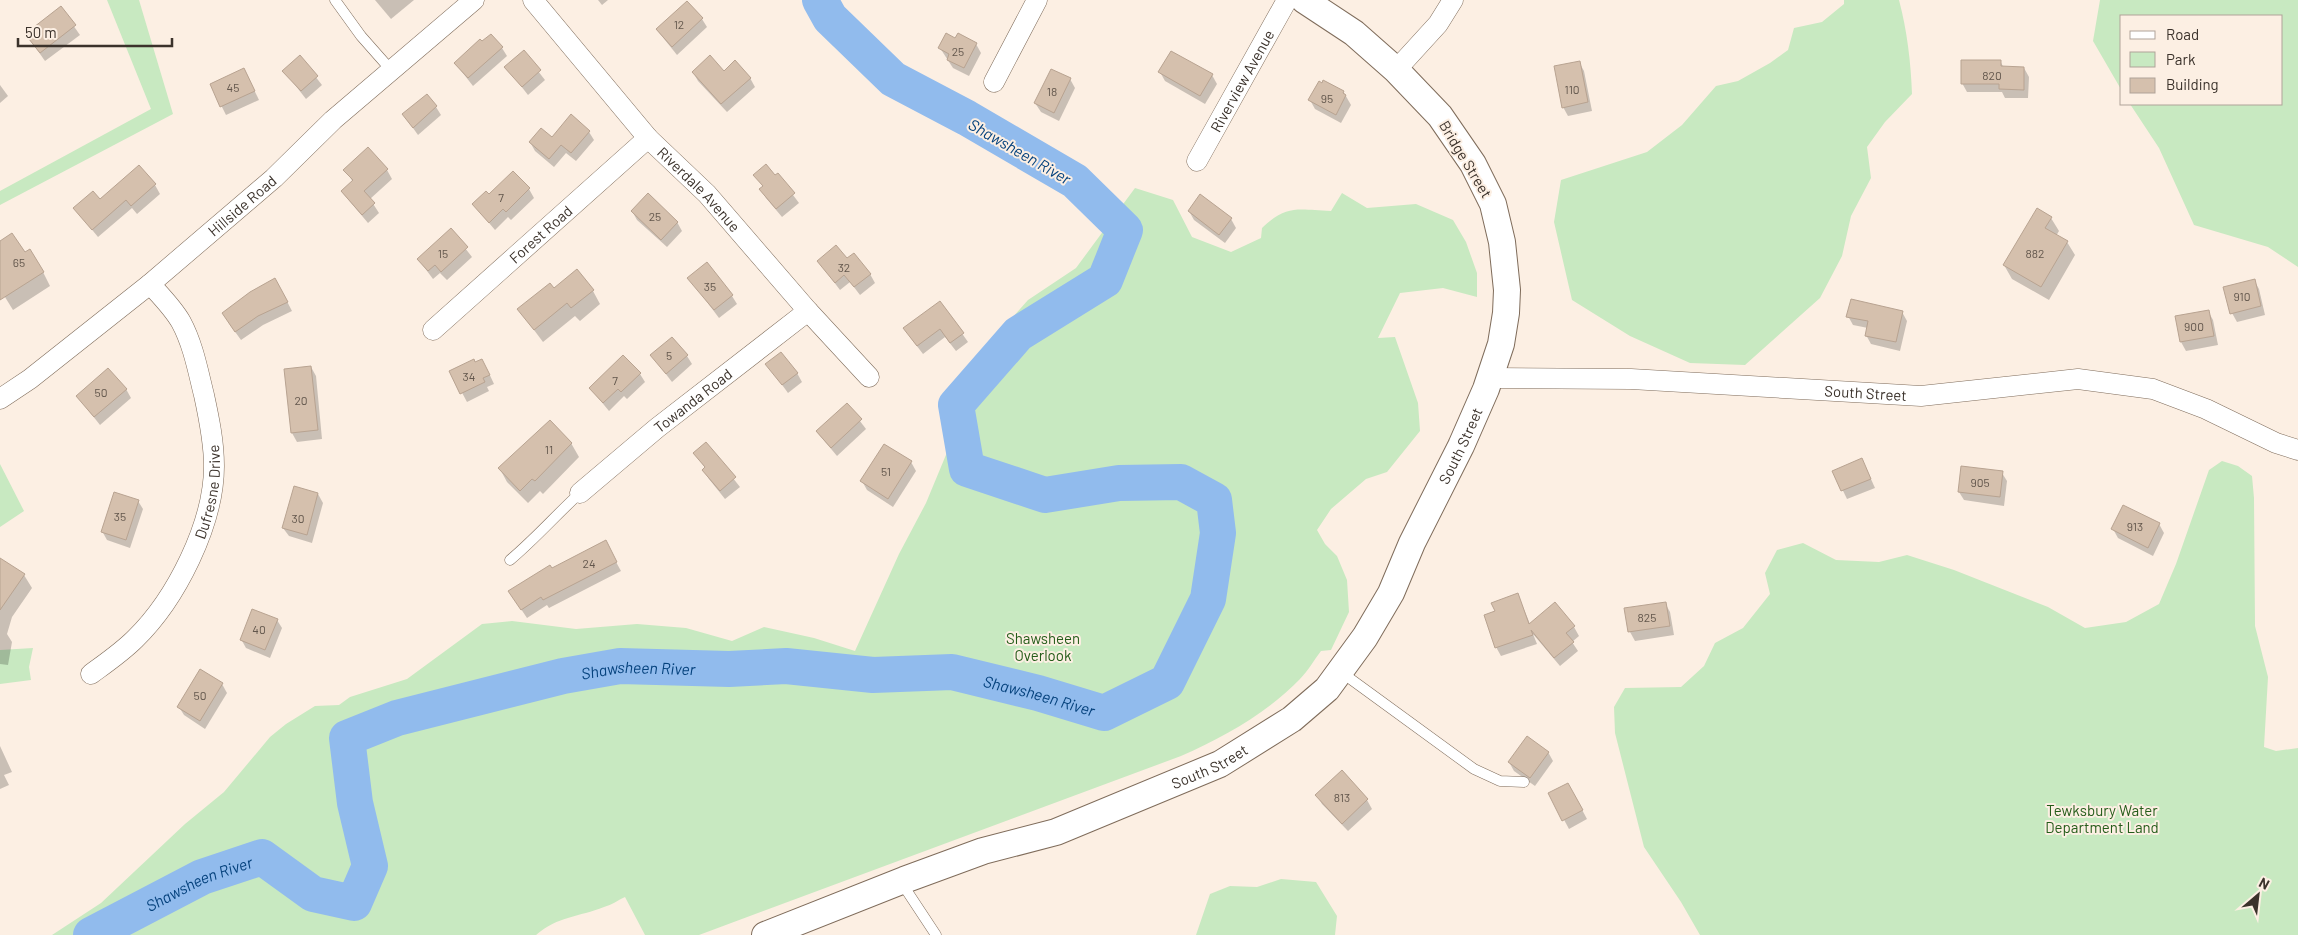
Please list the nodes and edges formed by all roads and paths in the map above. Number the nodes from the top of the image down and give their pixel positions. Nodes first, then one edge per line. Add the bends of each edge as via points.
1 (335, 0) edge
2 (474, 0) edge
3 (533, 0) edge
4 (1037, 0) edge
5 (1287, 0) edge
6 (1304, 0) edge
7 (1453, 0) edge
8 (391, 70) junction
9 (1396, 70) junction
10 (994, 82) dead end
11 (648, 138) junction
12 (1198, 161) dead end
13 (150, 284) junction
14 (808, 311) junction
15 (432, 330) dead end
16 (869, 378) dead end
17 (1490, 378) junction
18 (0, 399) edge
19 (2298, 450) edge
20 (580, 493) joint
21 (510, 560) dead end
22 (1340, 672) junction
23 (91, 674) dead end
24 (1524, 782) dead end
25 (901, 881) junction
26 (775, 933) edge
27 (936, 935) edge

1 - 8 lane
2 - 8 street, Hillside Road
3 - 11 street, Riverdale Avenue
4 - 10 street
5 - 12 street, Riverview Avenue
6 - 9 street, Bridge Street via 1354,33
7 - 9 street via 1438,24
8 - 13 street, Hillside Road via 333,120 274,178
9 - 17 street, Bridge Street via 1440,116 1473,164 1493,204 1502,242 1507,290 1501,344
11 - 14 street, Riverdale Avenue via 707,194
11 - 15 street, Forest Road
13 - 18 street, Hillside Road
13 - 23 street, Dufresne Drive via 181,323 197,368 210,420 214,467 212,486 197,541 173,590 137,638
14 - 16 street, Riverdale Avenue
14 - 20 street, Towanda Road via 657,428
17 - 19 street, South Street via 1631,378 1921,396 2078,379 2153,389
17 - 22 street, South Street via 1391,593
20 - 21 lane
22 - 24 lane via 1474,769 1500,782
22 - 25 street, South Street via 1327,689 1292,719 1220,764 1056,832 983,851
25 - 26 street, South Street
25 - 27 lane

